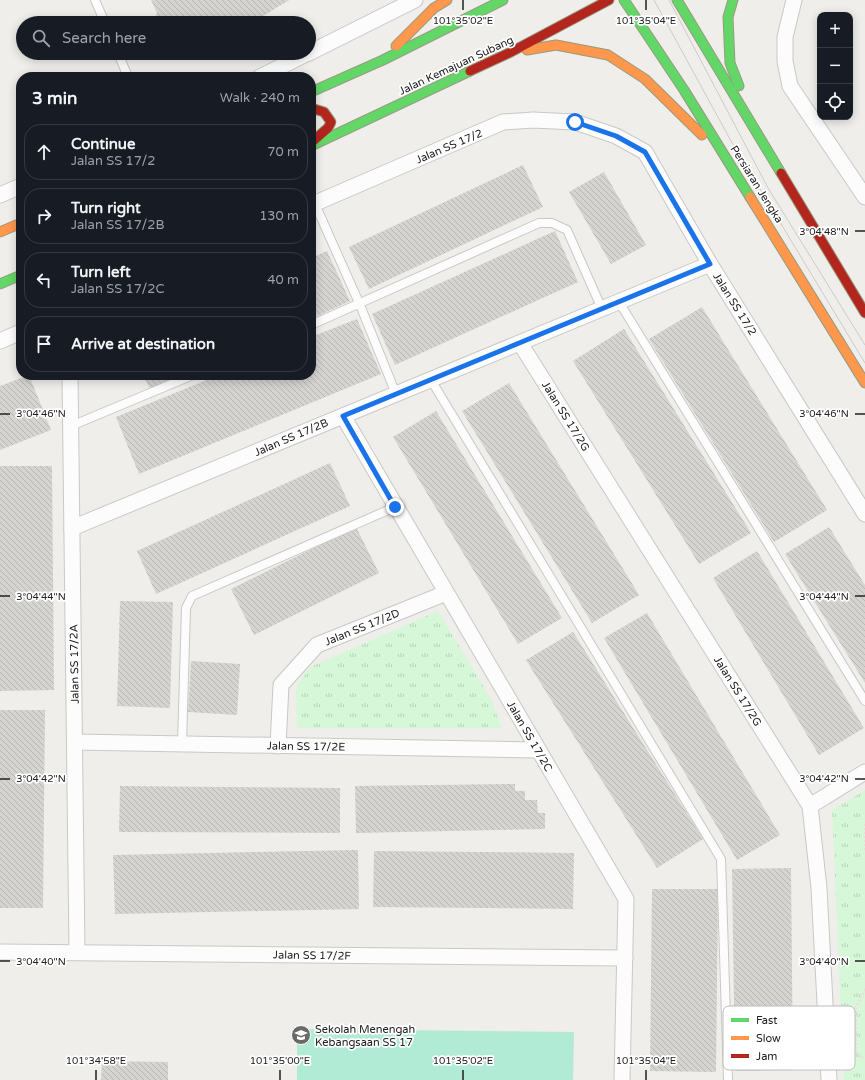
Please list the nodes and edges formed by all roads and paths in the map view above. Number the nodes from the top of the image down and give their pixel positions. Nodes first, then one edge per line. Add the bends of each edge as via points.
1 (95, 0) edge
2 (415, 0) edge
3 (447, 0) edge
4 (503, 0) edge
5 (609, 0) edge
6 (624, 0) edge
7 (677, 0) edge
8 (733, 0) edge
9 (794, 0) edge
10 (102, 16) edge
11 (316, 50) edge
12 (511, 52) junction
13 (121, 60) edge
14 (295, 60) edge
15 (382, 60) junction
16 (126, 72) edge
17 (270, 72) edge
18 (316, 90) edge
19 (316, 109) edge
20 (758, 137) junction
21 (316, 138) edge
22 (316, 144) edge
23 (728, 159) junction
24 (16, 188) edge
25 (0, 195) edge
26 (865, 197) edge
27 (316, 203) edge
28 (316, 210) edge
29 (16, 225) edge
30 (0, 232) edge
31 (710, 264) junction
32 (16, 277) edge
33 (0, 284) edge
34 (619, 302) junction
35 (360, 305) junction
36 (602, 309) junction
37 (865, 313) edge
38 (316, 324) edge
39 (16, 334) edge
40 (0, 341) edge
41 (520, 343) junction
42 (70, 380) edge
43 (181, 380) edge
44 (431, 380) junction
45 (865, 383) edge
46 (396, 394) junction
47 (343, 416) junction
48 (71, 426) junction
49 (395, 507) junction
50 (865, 514) edge
51 (72, 528) junction
52 (446, 593) junction
53 (865, 701) edge
54 (75, 742) junction
55 (182, 744) junction
56 (278, 746) junction
57 (538, 750) junction
58 (865, 772) edge
59 (810, 806) junction
60 (865, 824) edge
61 (865, 850) edge
62 (0, 952) edge
63 (77, 952) junction
64 (624, 958) junction
65 (865, 989) edge
66 (726, 1006) edge
67 (825, 1006) edge
68 (865, 1056) edge
69 (728, 1070) edge
70 (828, 1070) edge
71 (622, 1080) edge
72 (728, 1080) edge
73 (829, 1080) edge

1 - 10 lane
2 - 11 street
3 - 15 main road via 434,8
4 - 15 main road
5 - 12 main road, Jalan Kemajuan Subang
6 - 23 main road, Persiaran Jengka
7 - 20 main road
8 - 20 main road via 728,17 730,63
9 - 26 street via 785,37 785,61 790,86
12 - 22 main road, Jalan Kemajuan Subang
12 - 23 main road via 556,45 608,55 645,79
13 - 16 lane
14 - 17 street
15 - 18 main road
19 - 21 main road via 324,111 331,122
20 - 37 main road
23 - 45 main road, Persiaran Jengka
24 - 25 street
27 - 31 street, Jalan SS 17/2 via 503,122 575,122 616,136 645,152
28 - 35 lane
29 - 30 main road
31 - 34 street, Jalan SS 17/2B
31 - 50 street, Jalan SS 17/2
32 - 33 main road
34 - 36 street, Jalan SS 17/2B
34 - 53 lane
35 - 36 lane via 539,223 552,223 567,230
35 - 38 lane
35 - 46 lane
36 - 41 street, Jalan SS 17/2B
39 - 40 street
41 - 44 street, Jalan SS 17/2B
41 - 59 street, Jalan SS 17/2G
42 - 48 street, Jalan SS 17/2A
43 - 48 lane
44 - 46 street, Jalan SS 17/2B
44 - 66 lane via 721,859
46 - 47 street, Jalan SS 17/2B
47 - 49 street, Jalan SS 17/2C
47 - 51 street, Jalan SS 17/2B
48 - 51 street, Jalan SS 17/2A
49 - 52 street, Jalan SS 17/2C
49 - 55 lane via 192,596 186,608
51 - 54 street, Jalan SS 17/2A
52 - 56 street, Jalan SS 17/2D via 317,645 282,685
52 - 57 street, Jalan SS 17/2C
54 - 55 street, Jalan SS 17/2E
54 - 63 street, Jalan SS 17/2A
55 - 56 street, Jalan SS 17/2E
56 - 57 street, Jalan SS 17/2E
57 - 64 street, Jalan SS 17/2C via 626,899
58 - 59 street
59 - 67 street, Jalan SS 17/2G via 819,888
60 - 61 path
62 - 63 street, Jalan SS 17/2F
63 - 64 street, Jalan SS 17/2F
64 - 71 street, Jalan SS 17/2C
65 - 68 path via 856,1008 856,1051 861,1057
69 - 72 lane
70 - 73 street, Jalan SS 17/2G

